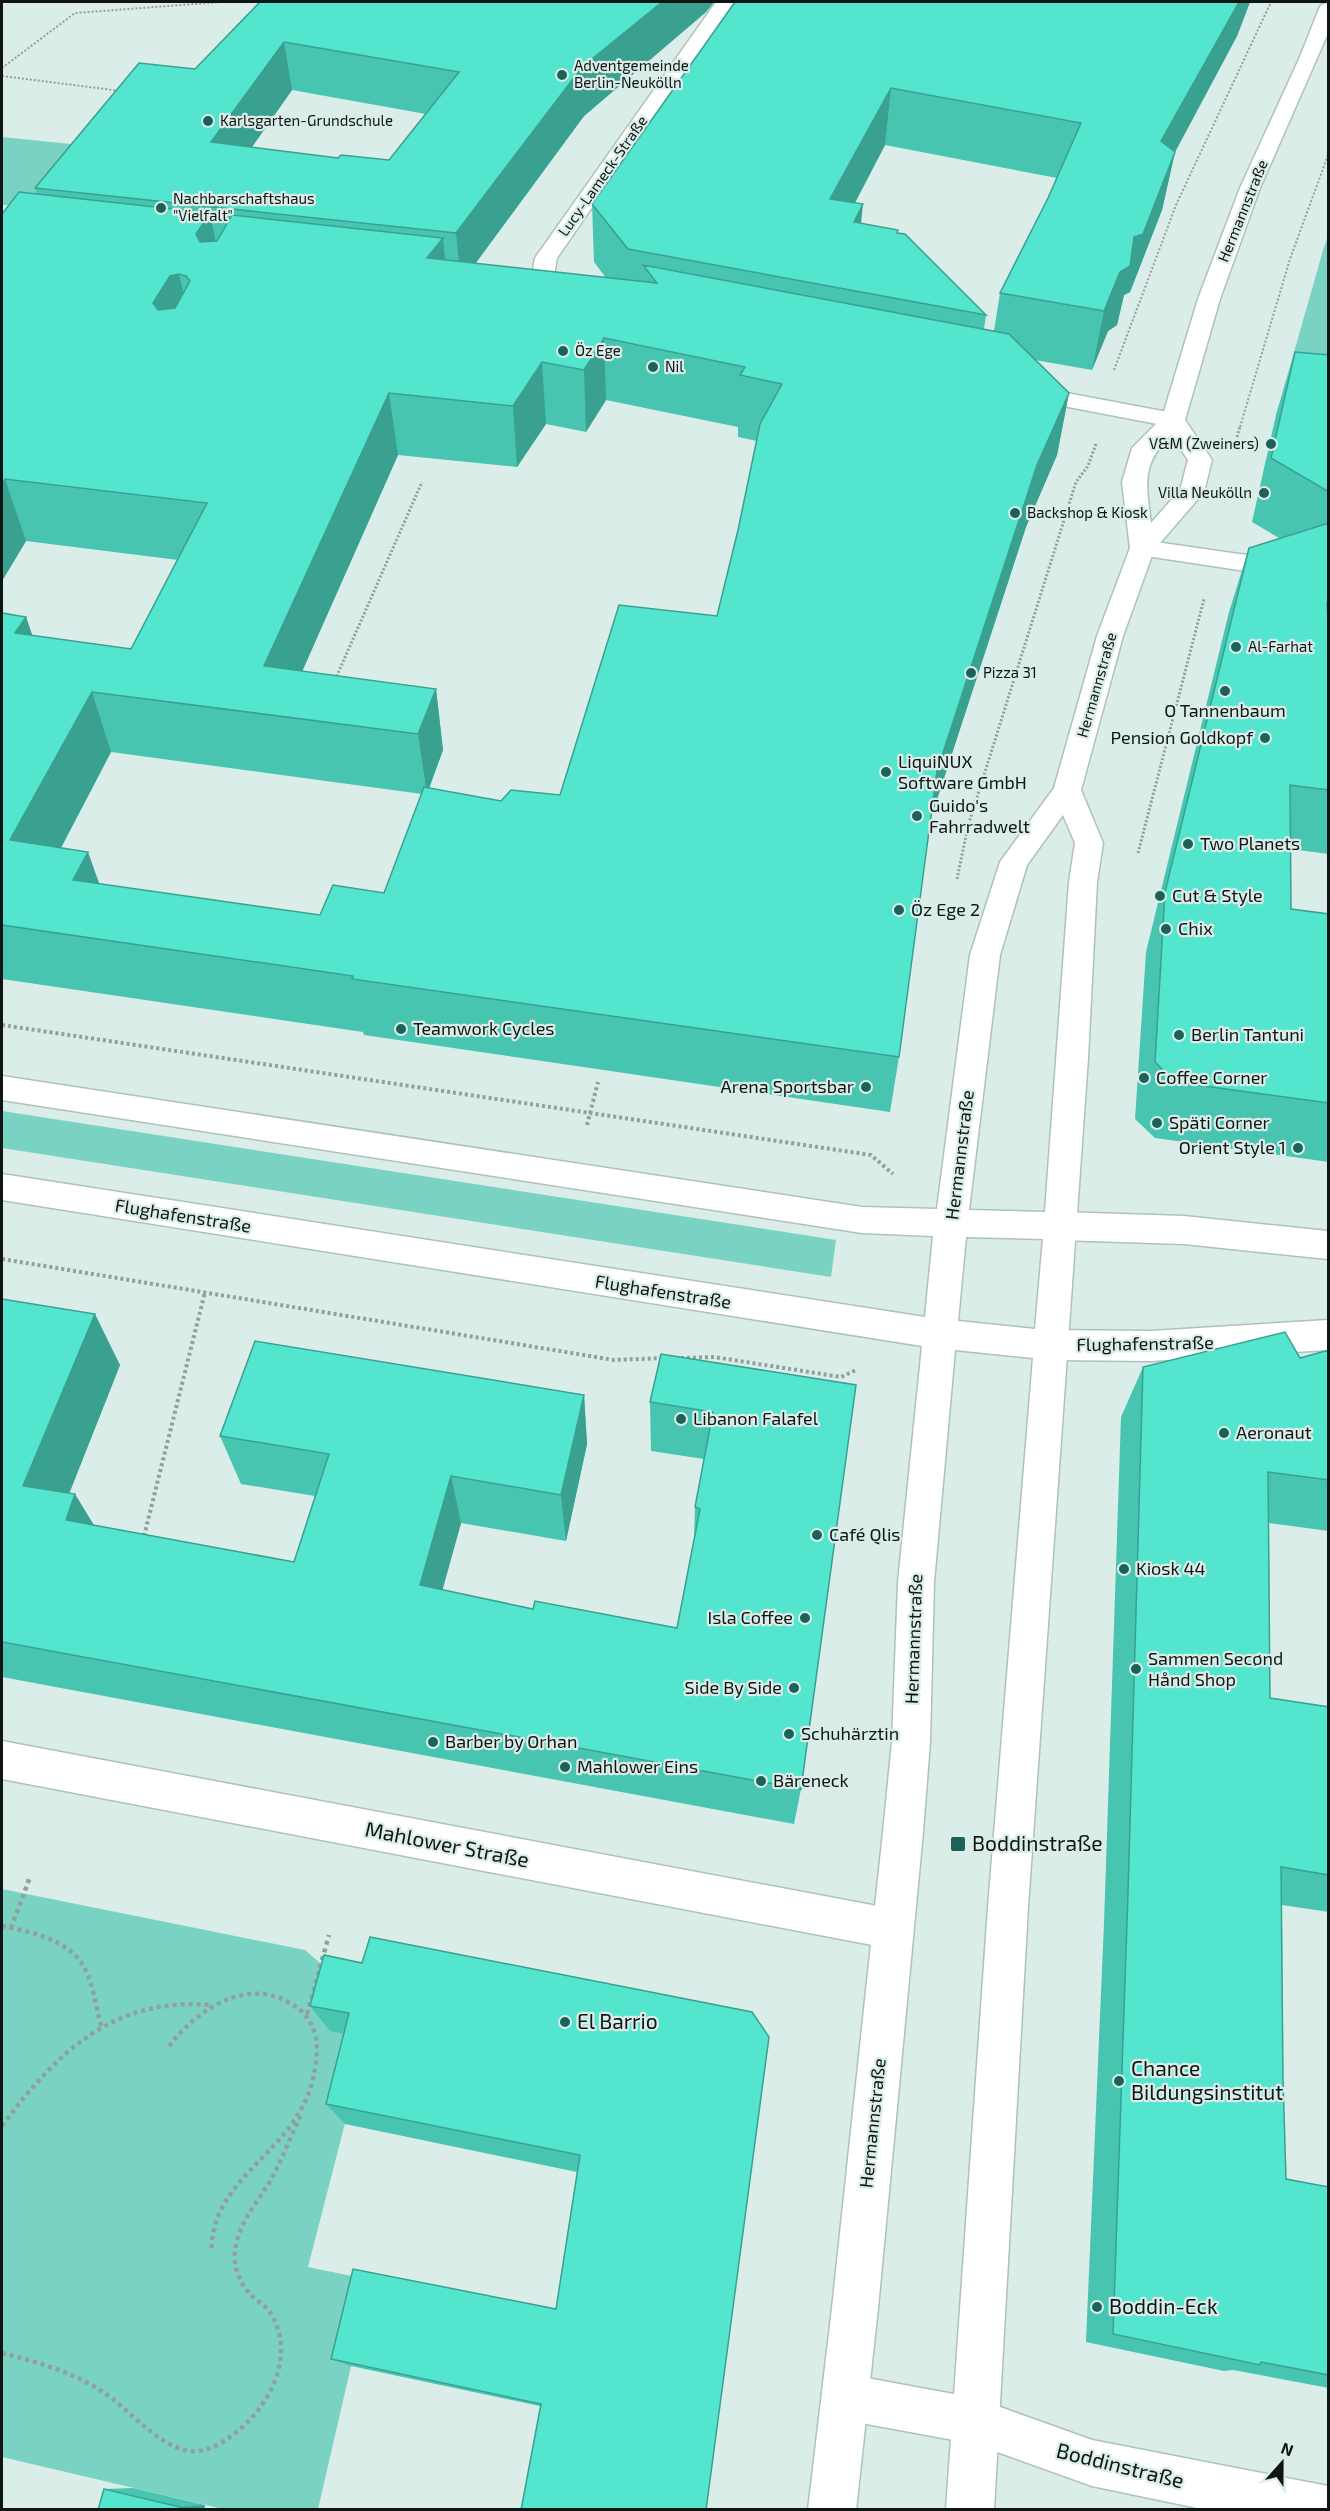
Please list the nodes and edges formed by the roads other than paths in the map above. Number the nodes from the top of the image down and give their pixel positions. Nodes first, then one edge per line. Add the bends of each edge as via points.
1 (725, 2) edge
2 (1329, 9) edge
3 (538, 299) edge
4 (1001, 387) edge
5 (1173, 420) junction
6 (1142, 548) junction
7 (1329, 570) edge
8 (1067, 790) junction
9 (2, 1088) edge
10 (2, 1187) edge
11 (951, 1223) junction
12 (1060, 1226) junction
13 (1329, 1245) edge
14 (940, 1334) junction
15 (1329, 1335) edge
16 (1051, 1345) junction
17 (2, 1760) edge
18 (893, 1929) junction
19 (845, 2397) junction
20 (975, 2421) junction
21 (832, 2510) edge
22 (970, 2510) edge
23 (1328, 2510) edge

1 - 3 main road, Lucy-Lameck-Straße via 546,258
2 - 5 main road, Hermannstraße via 1250,189 1209,299
4 - 5 main road
5 - 6 main road, Hermannstraße via 1144,448 1134,482
5 - 6 main road, Hermannstraße via 1200,460 1192,492
6 - 7 main road
6 - 8 main road, Hermannstraße via 1110,636
8 - 11 main road, Hermannstraße via 1014,862 984,955
8 - 12 main road via 1089,843 1083,882
9 - 11 main road via 862,1220
10 - 14 main road, Flughafenstraße
11 - 12 main road
11 - 14 main road, Hermannstraße
12 - 13 main road via 1184,1230
12 - 16 main road
14 - 16 main road, Flughafenstraße
14 - 18 main road, Hermannstraße via 916,1582 911,1743
15 - 16 main road, Flughafenstraße via 1151,1346
16 - 20 main road via 1008,1907
17 - 18 main road, Mahlower Straße
18 - 19 main road, Hermannstraße
19 - 20 main road, Boddinstraße
19 - 21 main road, Hermannstraße
20 - 22 main road
20 - 23 main road, Boddinstraße via 1092,2463

